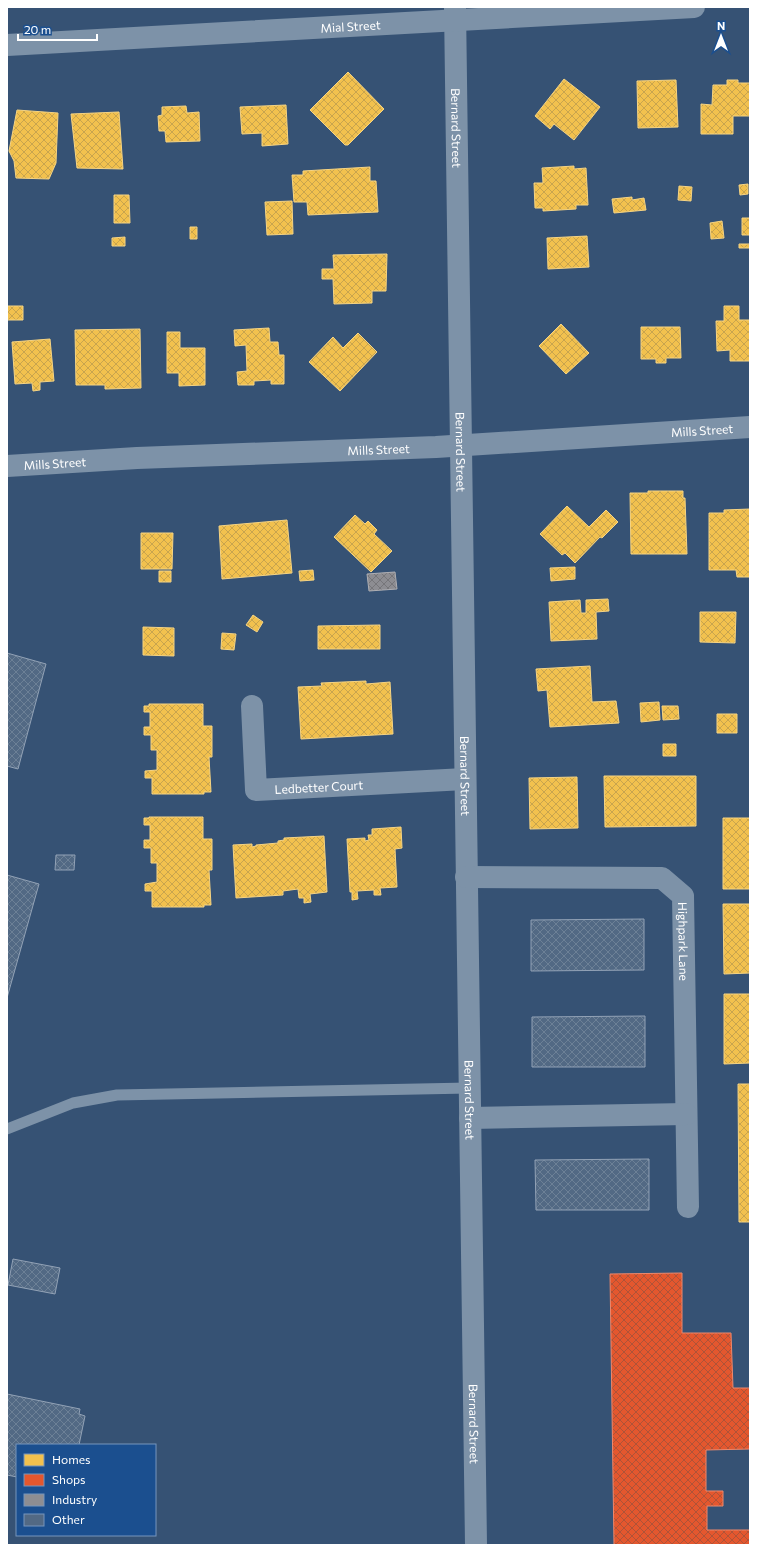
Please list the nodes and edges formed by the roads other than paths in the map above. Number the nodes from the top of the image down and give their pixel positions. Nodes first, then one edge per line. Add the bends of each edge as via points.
1 (694, 7) edge
2 (455, 13) edge
3 (7, 45) edge
4 (750, 426) edge
5 (460, 444) junction
6 (7, 466) edge
7 (252, 706) dead end
8 (465, 779) junction
9 (466, 877) junction
10 (469, 1088) junction
11 (686, 1114) junction
12 (470, 1118) junction
13 (7, 1129) edge
14 (688, 1206) dead end
15 (476, 1545) edge

1 - 2 street, Mial Street
2 - 3 street, Mial Street
2 - 5 street, Bernard Street
4 - 5 street, Mills Street
5 - 6 street, Mills Street
5 - 8 street, Bernard Street
7 - 8 street, Ledbetter Court via 256,790
8 - 9 street, Bernard Street
9 - 10 street, Bernard Street
9 - 11 street, Highpark Lane via 662,878 683,896
10 - 12 street, Bernard Street
10 - 13 lane via 117,1095 73,1103
11 - 12 street
11 - 14 street, Highpark Lane
12 - 15 street, Bernard Street

